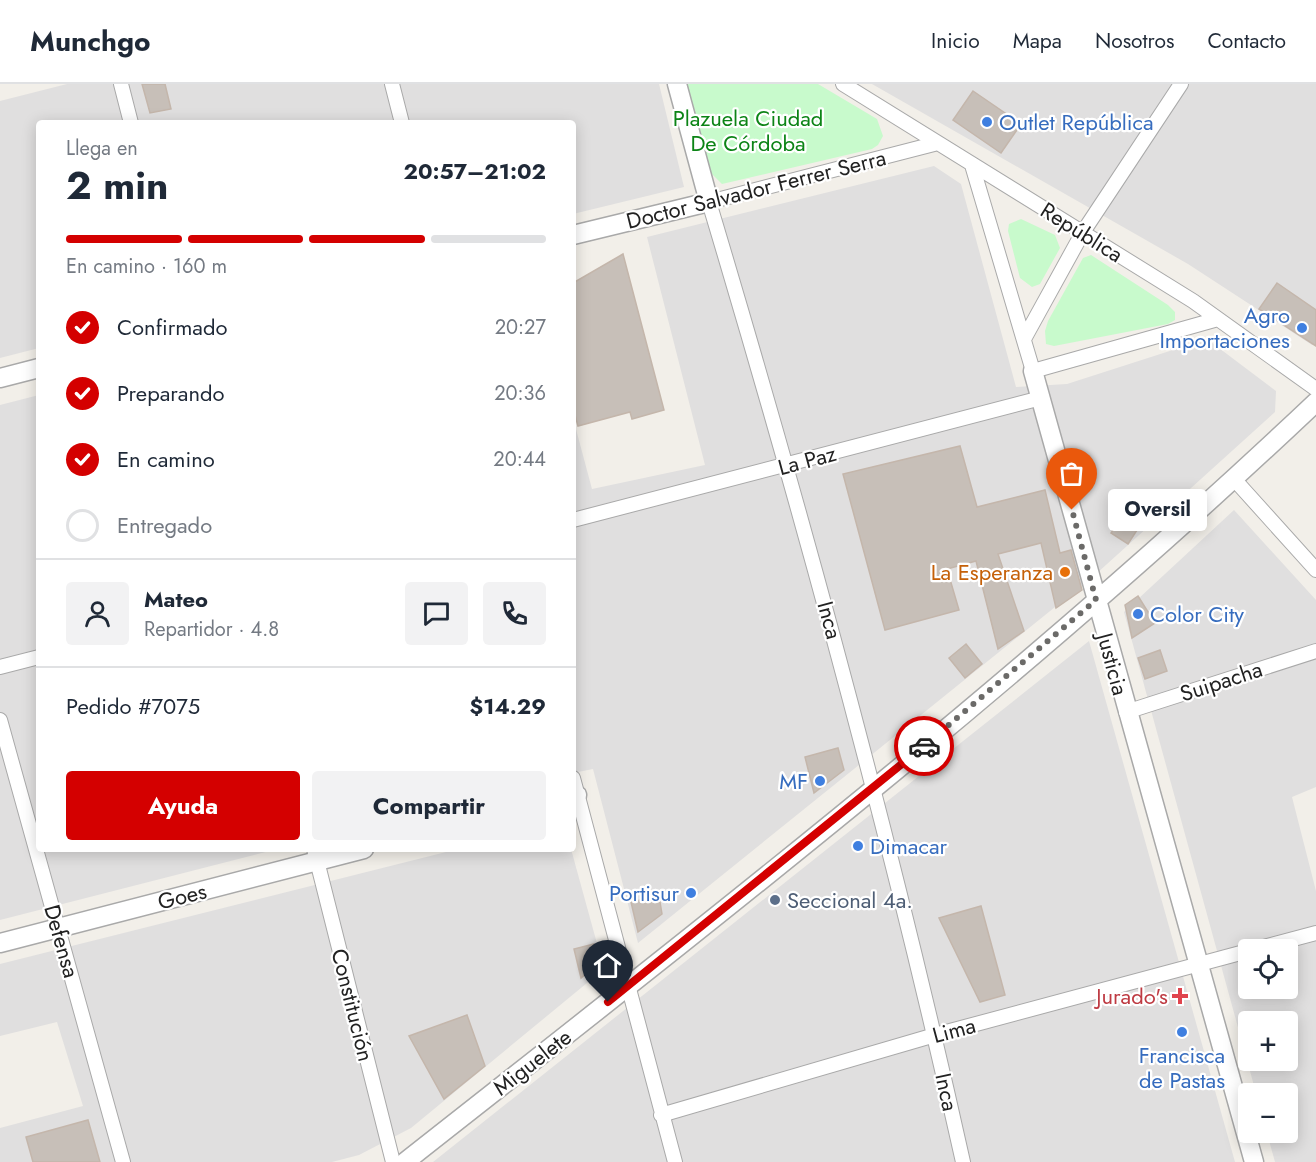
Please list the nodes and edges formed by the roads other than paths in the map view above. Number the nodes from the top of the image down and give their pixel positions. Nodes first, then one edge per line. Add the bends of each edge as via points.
1 (121, 84) edge
2 (392, 84) edge
3 (677, 84) edge
4 (843, 84) edge
5 (1181, 84) edge
6 (130, 120) edge
7 (401, 120) edge
8 (939, 143) junction
9 (972, 165) junction
10 (709, 201) junction
11 (1083, 232) junction
12 (576, 234) edge
13 (1218, 319) junction
14 (1024, 339) junction
15 (36, 369) edge
16 (1033, 371) junction
17 (0, 378) edge
18 (1316, 389) edge
19 (1041, 398) junction
20 (1316, 402) edge
21 (788, 465) junction
22 (1234, 479) junction
23 (576, 519) edge
24 (1316, 570) edge
25 (1096, 600) junction
26 (1316, 651) edge
27 (36, 658) edge
28 (0, 667) edge
29 (1126, 712) junction
30 (0, 720) edge
31 (875, 787) junction
32 (576, 797) edge
33 (36, 847) edge
34 (37, 852) edge
35 (340, 852) edge
36 (315, 855) edge
37 (59, 928) junction
38 (1316, 933) edge
39 (1293, 939) edge
40 (0, 943) edge
41 (1238, 953) edge
42 (1200, 963) junction
43 (627, 987) junction
44 (935, 1035) junction
45 (661, 1115) junction
46 (123, 1162) edge
47 (393, 1162) edge
48 (405, 1162) edge
49 (675, 1162) edge
50 (963, 1162) edge
51 (1254, 1162) edge

1 - 6 street
2 - 7 street
3 - 10 street, Inca
4 - 8 street, República
5 - 11 street
8 - 9 street, República
8 - 10 street, Doctor Salvador Ferrer Serra
9 - 11 street, República
9 - 14 street, Justicia
10 - 12 street, Doctor Salvador Ferrer Serra
10 - 21 street, Inca
11 - 13 street, República
11 - 14 street
13 - 16 street
13 - 18 street, República
14 - 16 street, Justicia
15 - 17 street
16 - 19 street, Justicia
19 - 21 street, La Paz
19 - 25 street, Justicia
20 - 22 street, Miguelete
21 - 23 street, La Paz
21 - 31 street, Inca
22 - 24 street
22 - 25 street, Miguelete
25 - 29 street, Justicia
25 - 31 street, Miguelete
26 - 29 street, Suipacha
27 - 28 street
29 - 42 street, Justicia
30 - 33 street, Defensa
31 - 43 street, Miguelete
31 - 44 street, Inca
32 - 43 street
34 - 37 street, Defensa
35 - 36 street, Goes
36 - 37 street, Goes
36 - 47 street, Constitución
37 - 40 street, Goes
37 - 46 street, Defensa
38 - 39 street, Lima
41 - 42 street, Lima
42 - 44 street, Lima
42 - 51 street, Justicia
43 - 45 street
43 - 48 street, Miguelete
44 - 45 street, Lima
44 - 50 street, Inca
45 - 49 street

